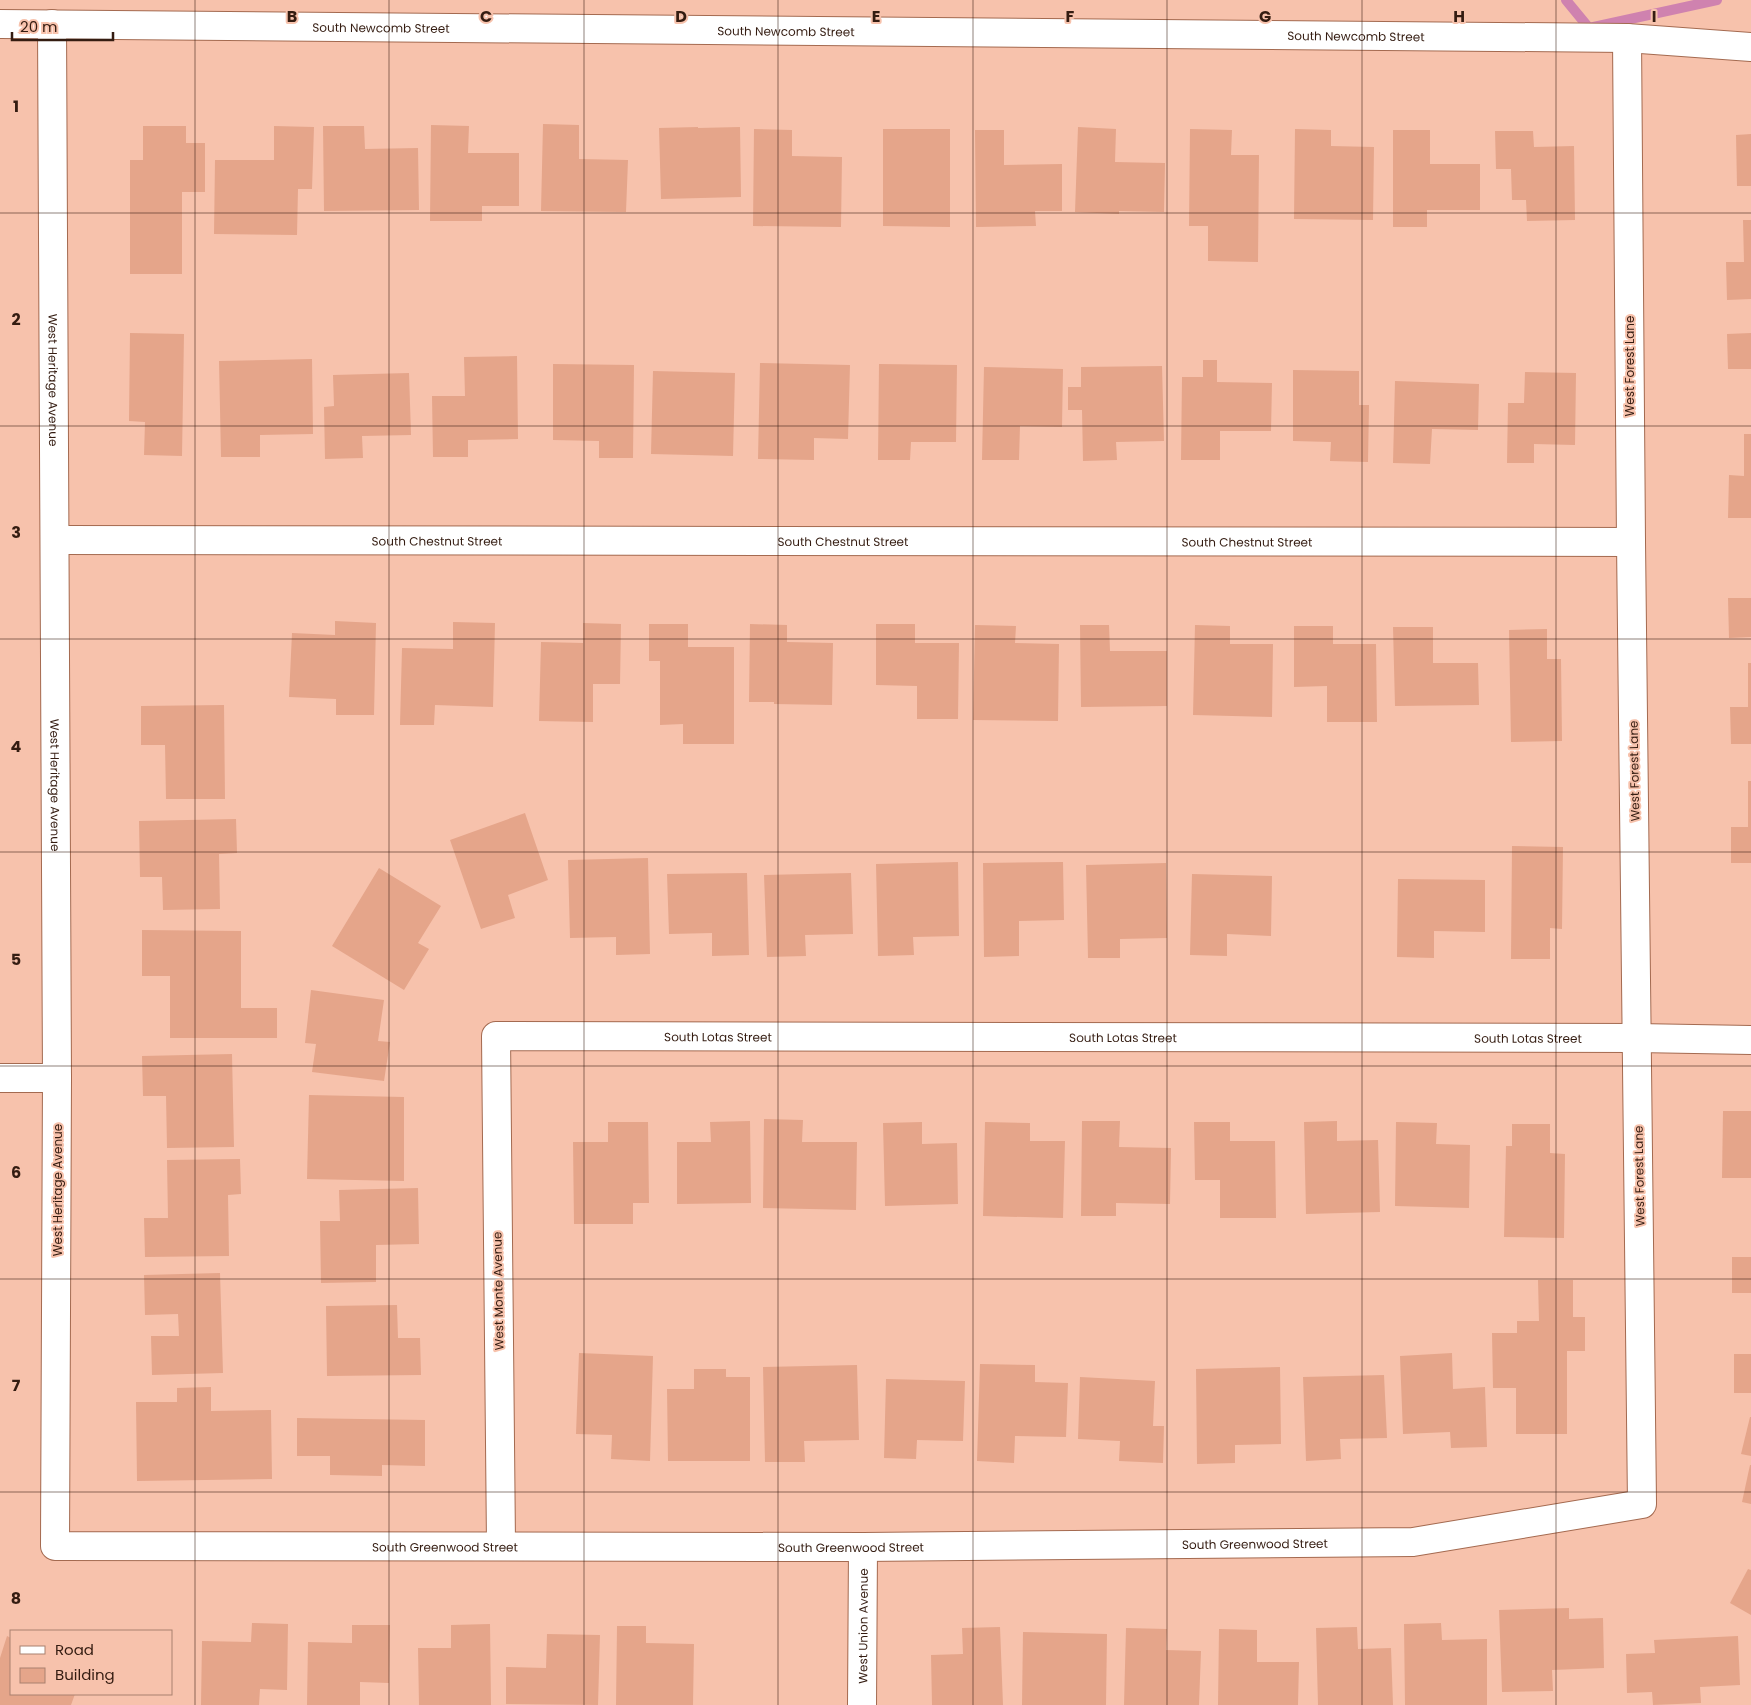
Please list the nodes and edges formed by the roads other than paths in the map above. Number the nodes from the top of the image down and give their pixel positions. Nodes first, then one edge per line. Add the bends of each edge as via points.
1 (0, 24) edge
2 (52, 24) junction
3 (1627, 38) junction
4 (1751, 47) edge
5 (55, 540) junction
6 (1631, 542) junction
7 (496, 1036) joint
8 (1637, 1038) junction
9 (1751, 1040) edge
10 (0, 1078) edge
11 (57, 1078) junction
12 (1642, 1504) joint
13 (501, 1545) junction
14 (55, 1546) joint
15 (863, 1547) junction
16 (862, 1705) edge

1 - 2 street, South Newcomb Street
2 - 3 street, South Newcomb Street
2 - 5 street, West Heritage Avenue
3 - 4 street, South Newcomb Street
3 - 6 street, West Forest Lane
5 - 6 street, South Chestnut Street
5 - 11 street, West Heritage Avenue
6 - 8 street, West Forest Lane
7 - 8 street, South Lotas Street
7 - 13 street, West Monte Avenue
8 - 9 street, South Lotas Street
8 - 12 street, West Forest Lane
10 - 11 street
11 - 14 street, West Heritage Avenue
12 - 15 street, South Greenwood Street via 1413,1542
13 - 14 street, South Greenwood Street
13 - 15 street, South Greenwood Street
15 - 16 street, West Union Avenue

